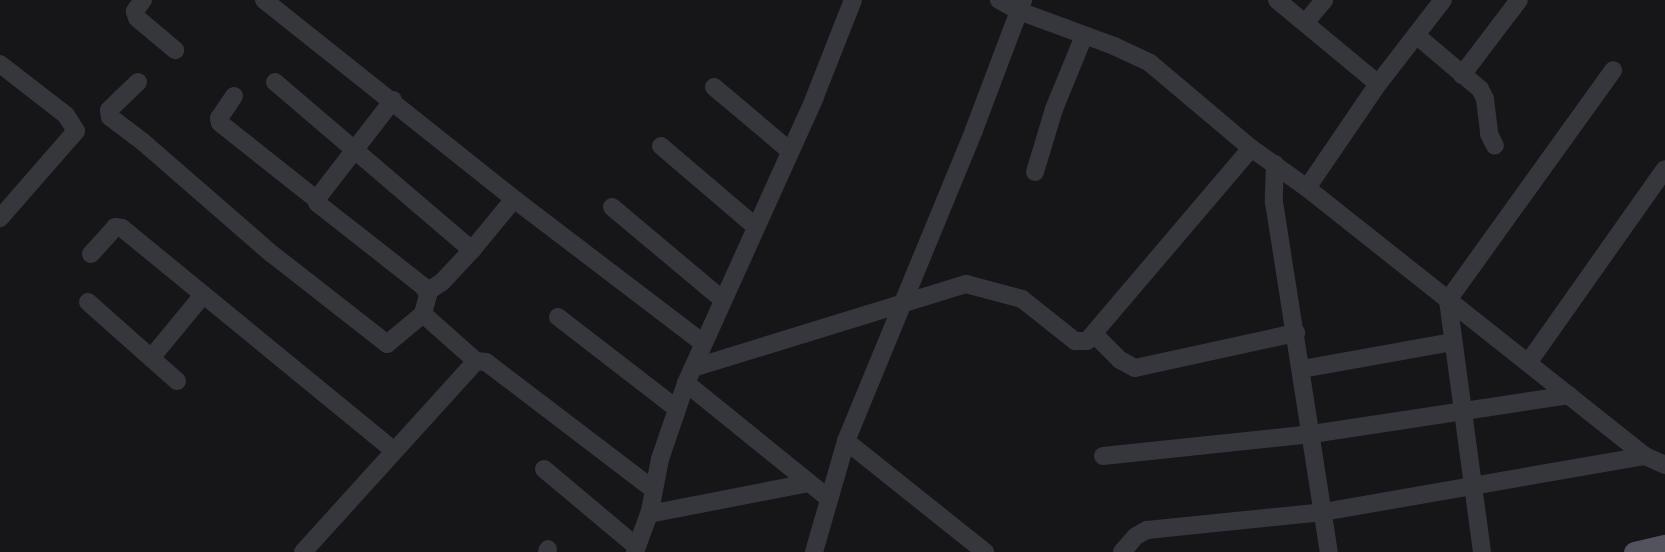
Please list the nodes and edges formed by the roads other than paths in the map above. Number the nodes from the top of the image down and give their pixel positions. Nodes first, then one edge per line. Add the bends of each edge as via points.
1 (143, 0) edge
2 (264, 0) edge
3 (853, 0) edge
4 (999, 0) edge
5 (1277, 0) edge
6 (1324, 0) edge
7 (1443, 0) edge
8 (1519, 0) edge
9 (1021, 6) edge
10 (1305, 23) junction
11 (1416, 35) junction
12 (1084, 36) junction
13 (175, 50) dead end
14 (0, 64) edge
15 (1613, 70) dead end
16 (1462, 75) junction
17 (138, 82) dead end
18 (275, 82) dead end
19 (1378, 84) junction
20 (714, 87) dead end
21 (234, 96) dead end
22 (393, 100) junction
23 (662, 146) dead end
24 (1496, 146) dead end
25 (356, 148) junction
26 (1251, 148) junction
27 (790, 151) junction
28 (1275, 164) junction
29 (1665, 168) edge
30 (1035, 172) dead end
31 (1307, 188) junction
32 (514, 199) junction
33 (318, 200) junction
34 (612, 207) dead end
35 (0, 218) edge
36 (756, 226) junction
37 (472, 250) junction
38 (91, 254) dead end
39 (427, 292) junction
40 (203, 295) junction
41 (723, 300) junction
42 (1448, 300) junction
43 (88, 302) dead end
44 (903, 302) junction
45 (424, 314) junction
46 (558, 317) dead end
47 (1296, 333) junction
48 (1095, 335) junction
49 (1452, 342) junction
50 (703, 343) junction
51 (151, 358) junction
52 (476, 361) junction
53 (1528, 363) junction
54 (1302, 369) junction
55 (689, 376) junction
56 (177, 381) dead end
57 (1569, 395) junction
58 (677, 409) junction
59 (1462, 412) junction
60 (1312, 434) junction
61 (846, 441) junction
62 (393, 450) junction
63 (1103, 456) dead end
64 (1645, 456) junction
65 (1665, 466) edge
66 (544, 469) dead end
67 (809, 483) junction
68 (1473, 488) junction
69 (653, 489) junction
70 (828, 499) junction
71 (1323, 512) junction
72 (649, 514) junction
73 (1665, 545) edge
74 (636, 549) edge
75 (303, 552) edge
76 (814, 552) edge
77 (985, 552) edge
78 (1122, 552) edge
79 (1329, 552) edge
80 (1482, 552) edge
81 (1634, 552) edge

1 - 13 street via 135,11 137,18
2 - 22 street
3 - 27 street
4 - 9 street
5 - 10 street
6 - 10 street
7 - 11 street
8 - 16 street
9 - 12 street
9 - 44 street
10 - 19 street
11 - 16 street
11 - 19 street
12 - 26 street via 1150,63
12 - 30 street via 1054,109
14 - 35 street via 66,115 76,131
15 - 42 street
16 - 24 street via 1483,94 1489,134
17 - 45 street via 109,110 110,117 272,254 387,344
18 - 25 street
19 - 31 street
20 - 27 street
21 - 33 street via 219,118 220,123
22 - 25 street
22 - 32 street
23 - 36 street
25 - 33 street
25 - 37 street
26 - 28 street
26 - 48 street
27 - 36 street
28 - 31 street
28 - 47 street via 1274,202
29 - 53 street
31 - 42 street
32 - 37 street
32 - 50 street
33 - 39 street via 323,210
34 - 41 street
36 - 41 street
37 - 39 street via 442,282
38 - 40 street via 115,227 122,228
39 - 45 street
40 - 51 street
40 - 62 street
41 - 50 street
42 - 49 street
42 - 53 street
43 - 51 street
44 - 48 street via 952,286 975,285 1022,299 1075,341 1087,341
44 - 55 street
44 - 61 street
45 - 52 street
46 - 58 street
47 - 48 street via 1135,368 1120,360
47 - 54 street
49 - 54 street
49 - 59 street
50 - 55 street
51 - 56 street
52 - 62 street
52 - 69 street via 486,362
53 - 57 street
54 - 60 street
55 - 58 street
55 - 67 street
57 - 59 street
57 - 64 street
58 - 69 street
59 - 60 street
59 - 68 street
60 - 63 street
60 - 71 street
61 - 70 street
61 - 77 street
62 - 75 street
64 - 65 street
64 - 68 street
66 - 74 street
67 - 70 street
67 - 72 street
68 - 71 street
68 - 80 street
69 - 72 street
70 - 76 street
71 - 78 street via 1147,530 1136,536
71 - 79 street
72 - 74 street
73 - 81 main road

